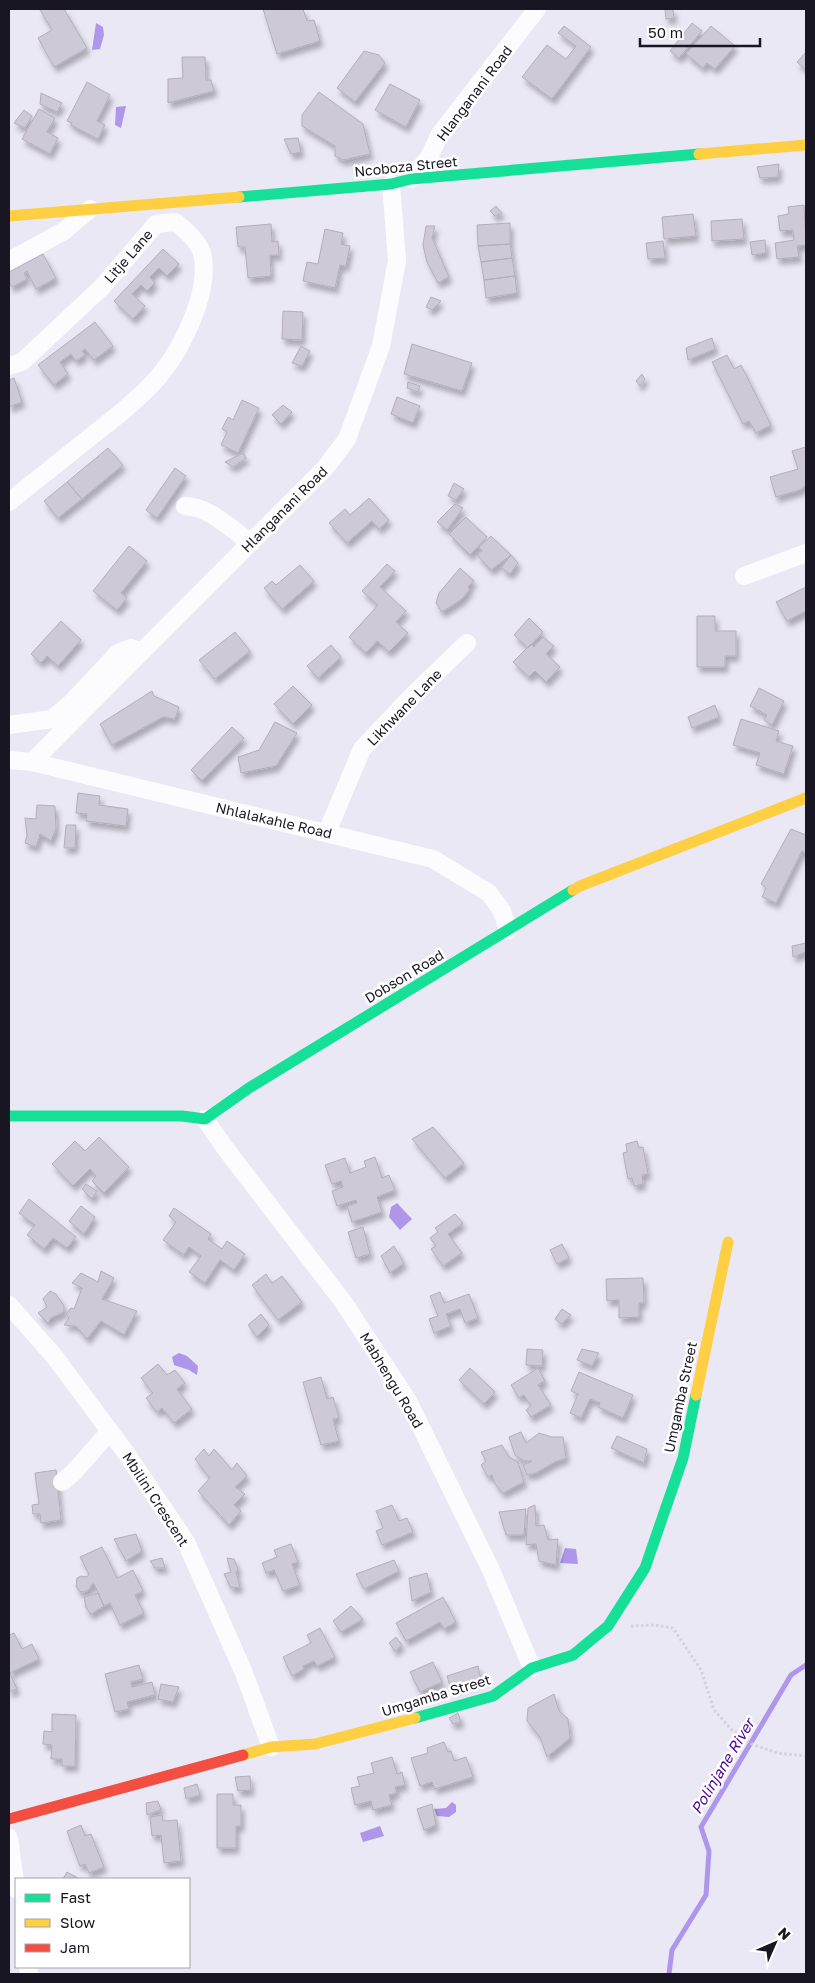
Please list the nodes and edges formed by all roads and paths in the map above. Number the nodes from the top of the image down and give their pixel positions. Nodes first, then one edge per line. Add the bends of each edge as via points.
1 (538, 9) edge
2 (806, 145) edge
3 (411, 178) junction
4 (391, 184) junction
5 (90, 209) junction
6 (9, 216) edge
7 (9, 261) edge
8 (9, 366) edge
9 (9, 502) edge
10 (185, 506) dead end
11 (251, 543) junction
12 (806, 553) edge
13 (744, 576) dead end
14 (467, 644) dead end
15 (142, 652) junction
16 (9, 725) edge
17 (9, 760) edge
18 (32, 762) junction
19 (806, 798) edge
20 (327, 832) junction
21 (508, 930) junction
22 (9, 1116) edge
23 (205, 1119) junction
24 (728, 1242) dead end
25 (9, 1305) edge
26 (110, 1431) junction
27 (62, 1482) dead end
28 (608, 1626) junction
29 (532, 1668) junction
30 (271, 1747) junction
31 (806, 1756) edge
32 (9, 1819) edge
33 (9, 1838) edge
34 (15, 1882) edge

1 - 3 street, Hlanganani Road via 440,134 429,157
2 - 3 street, Ncoboza Street
3 - 4 street, Ncoboza Street
4 - 5 street, Ncoboza Street
4 - 11 street, Hlanganani Road via 397,261 381,346 347,439 326,468
5 - 6 street, Ncoboza Street
5 - 7 street via 64,231
8 - 9 street, Litje Lane via 22,362 102,286 156,224 175,222 190,234 203,256 202,292 175,355 153,383 123,411
10 - 11 street via 197,507 212,515
11 - 15 street, Hlanganani Road
12 - 13 street
14 - 20 street, Likhwane Lane via 362,749
15 - 16 street via 131,648 118,653 52,719
15 - 18 street, Hlanganani Road
17 - 18 street, Nhlalakahle Road
18 - 20 street, Nhlalakahle Road
19 - 21 street, Dobson Road via 580,886
20 - 21 street, Nhlalakahle Road via 433,859 488,893 502,911
21 - 23 street, Dobson Road via 249,1088
22 - 23 street via 182,1116
23 - 29 street, Mabhengu Road via 344,1303 408,1401 492,1570
24 - 28 street, Umgamba Street via 683,1458 645,1568
25 - 26 street, Mbilini Crescent via 54,1356
26 - 27 street
26 - 30 street, Mbilini Crescent via 186,1542 244,1673
28 - 29 street, Umgamba Street via 573,1655
28 - 31 path via 673,1628 701,1670 714,1710 732,1730 752,1744 777,1753
29 - 30 street, Umgamba Street via 493,1696 315,1744
30 - 32 street, Umgamba Street
33 - 34 street

